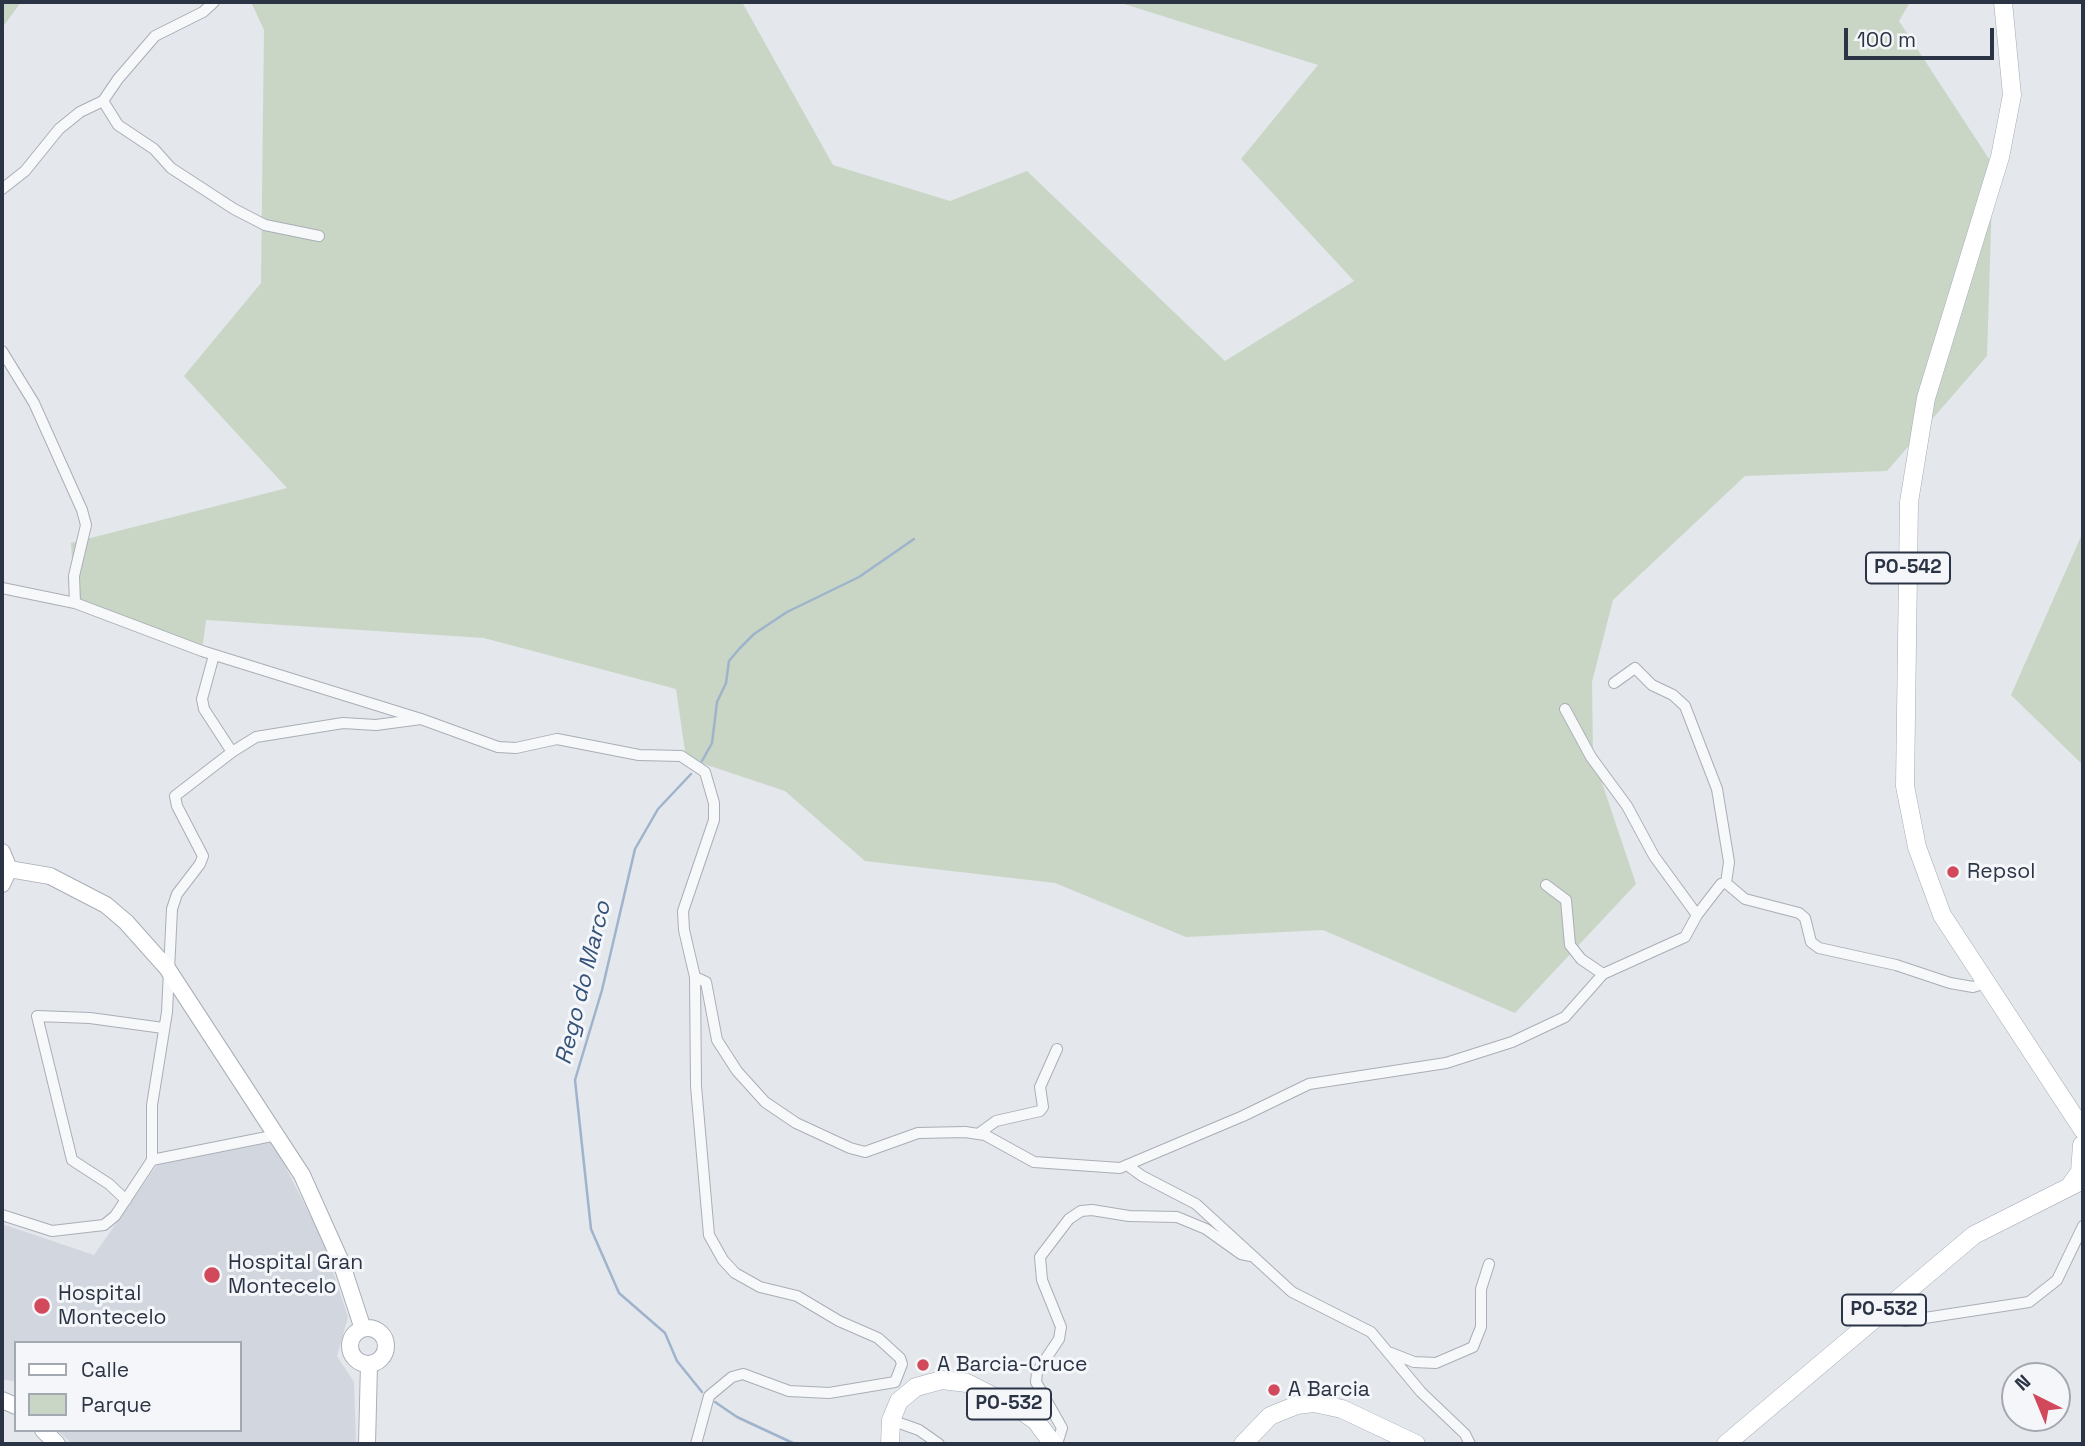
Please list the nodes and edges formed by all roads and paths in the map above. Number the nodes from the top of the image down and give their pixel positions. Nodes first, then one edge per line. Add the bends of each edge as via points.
1 (214, 2) edge
2 (2003, 2) edge
3 (103, 101) junction
4 (2, 189) edge
5 (319, 236) dead end
6 (2, 351) edge
7 (2, 588) edge
8 (75, 603) junction
9 (214, 655) junction
10 (1614, 683) dead end
11 (1565, 709) dead end
12 (421, 719) junction
13 (232, 751) junction
14 (2, 852) edge
15 (5, 876) edge
16 (1726, 883) junction
17 (1546, 885) dead end
18 (1697, 915) junction
19 (167, 968) junction
20 (1604, 974) junction
21 (695, 977) junction
22 (1986, 983) junction
23 (163, 1028) junction
24 (1057, 1049) dead end
25 (978, 1134) junction
26 (277, 1135) junction
27 (2083, 1141) edge
28 (152, 1160) junction
29 (1127, 1165) junction
30 (2083, 1180) edge
31 (2083, 1193) edge
32 (2059, 1195) junction
33 (126, 1200) junction
34 (2, 1215) edge
35 (2083, 1226) edge
36 (1251, 1256) junction
37 (1489, 1264) dead end
38 (1878, 1315) junction
39 (363, 1329) junction
40 (1391, 1353) junction
41 (369, 1364) junction
42 (891, 1420) junction
43 (367, 1444) edge
44 (696, 1444) edge
45 (890, 1444) edge
46 (939, 1444) edge
47 (1055, 1444) edge
48 (1243, 1444) edge
49 (1416, 1444) edge
50 (1469, 1444) edge
51 (1726, 1444) edge

1 - 3 street via 155,36
2 - 22 main road, PO-542 via 2010,108 2000,158 1926,398 1909,502 1905,786 1917,847 1942,915
3 - 4 street via 59,129 25,171
3 - 5 street via 118,125 234,209 265,225
6 - 8 street via 34,403 82,510 86,525 74,576
7 - 8 street
8 - 9 street
9 - 12 street
9 - 13 street via 202,699
10 - 16 street via 1635,668 1685,706 1717,789 1730,862
11 - 18 street via 1654,856
12 - 13 street via 376,725 343,723 256,737
12 - 21 street via 499,747 557,739 639,754 681,756 705,772 714,803 713,820 683,911
13 - 19 street via 176,796 203,856 172,909
14 - 15 street
15 - 19 street via 50,876 106,905
16 - 18 street
16 - 22 street via 1745,899 1799,913 1805,918 1811,942 1819,948 1950,983 1973,987
17 - 20 street via 1566,900 1570,945 1581,959
18 - 20 street via 1675,944 1649,951
19 - 23 street
19 - 26 street
20 - 29 street via 1565,1017 1512,1042 1446,1063 1309,1084
21 - 25 street via 706,982 712,1025 725,1054 765,1102 782,1115 865,1152 918,1133
21 - 44 street via 696,1086 709,1235 715,1248 748,1282 797,1296 878,1338 902,1364 895,1381 829,1393 789,1391 743,1374 732,1377 709,1396
22 - 27 main road, PO-542
23 - 28 street via 152,1105
23 - 33 street via 37,1016 72,1160
24 - 25 street via 1040,1087 1040,1111 996,1121
25 - 29 street via 1034,1162
26 - 28 street
26 - 39 street via 302,1175 341,1262
27 - 32 main road via 2080,1172
28 - 33 street
29 - 36 street via 1196,1204
30 - 32 main road
31 - 32 main road
32 - 38 main road, PO-532 via 2004,1217 1974,1235
33 - 34 street via 104,1225 66,1232 41,1229
35 - 38 street via 2057,1280 2029,1302 1905,1321
36 - 40 street via 1292,1292 1371,1332
36 - 47 street via 1177,1217 1092,1210 1069,1219 1040,1257 1042,1280 1062,1327 1036,1382 1062,1428
37 - 40 street via 1481,1289 1481,1327 1473,1347 1436,1363 1414,1362
38 - 51 main road, PO-532
39 - 41 street via 354,1336 351,1352 358,1362
39 - 41 street via 375,1330 385,1343 380,1360
40 - 50 street
41 - 43 street
42 - 45 main road
42 - 46 street via 919,1430
42 - 47 main road, PO-532 via 899,1402 916,1387 954,1380 1022,1411
48 - 49 main road via 1270,1416 1314,1403 1342,1409

